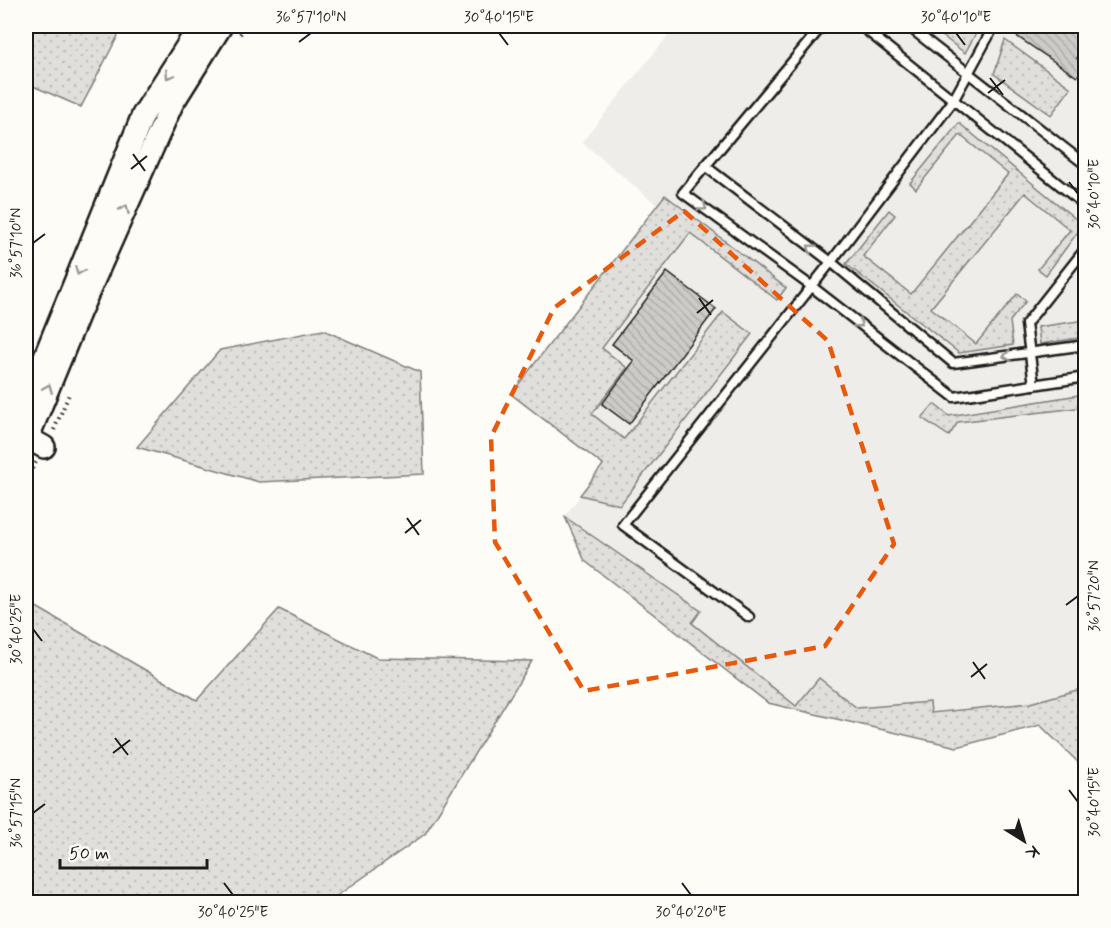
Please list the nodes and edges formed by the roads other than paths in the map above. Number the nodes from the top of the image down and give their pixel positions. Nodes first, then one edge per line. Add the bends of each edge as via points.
1 (200, 26) edge
2 (221, 26) edge
3 (822, 26) edge
4 (861, 26) edge
5 (908, 26) edge
6 (994, 26) edge
7 (968, 73) junction
8 (953, 100) junction
9 (1086, 165) edge
10 (705, 166) junction
11 (1086, 206) edge
12 (1086, 248) edge
13 (831, 262) junction
14 (811, 286) junction
15 (1086, 345) edge
16 (1030, 352) junction
17 (1086, 377) edge
18 (1034, 385) junction
19 (26, 402) edge
20 (31, 441) edge
21 (749, 617) dead end

1 -> 19 street via 143,115
20 -> 2 street via 79,314 171,104
3 - 10 lane
4 - 8 lane
5 - 7 lane
6 - 7 lane
7 - 8 lane
7 - 9 lane
8 - 11 lane
8 - 13 lane
13 -> 10 lane
10 -> 14 lane via 683,193
12 - 16 lane via 1026,324
13 - 14 lane
16 -> 13 lane via 953,363
14 -> 18 lane via 954,397
14 - 21 lane via 623,525
15 - 16 lane
16 - 18 lane
17 - 18 lane

